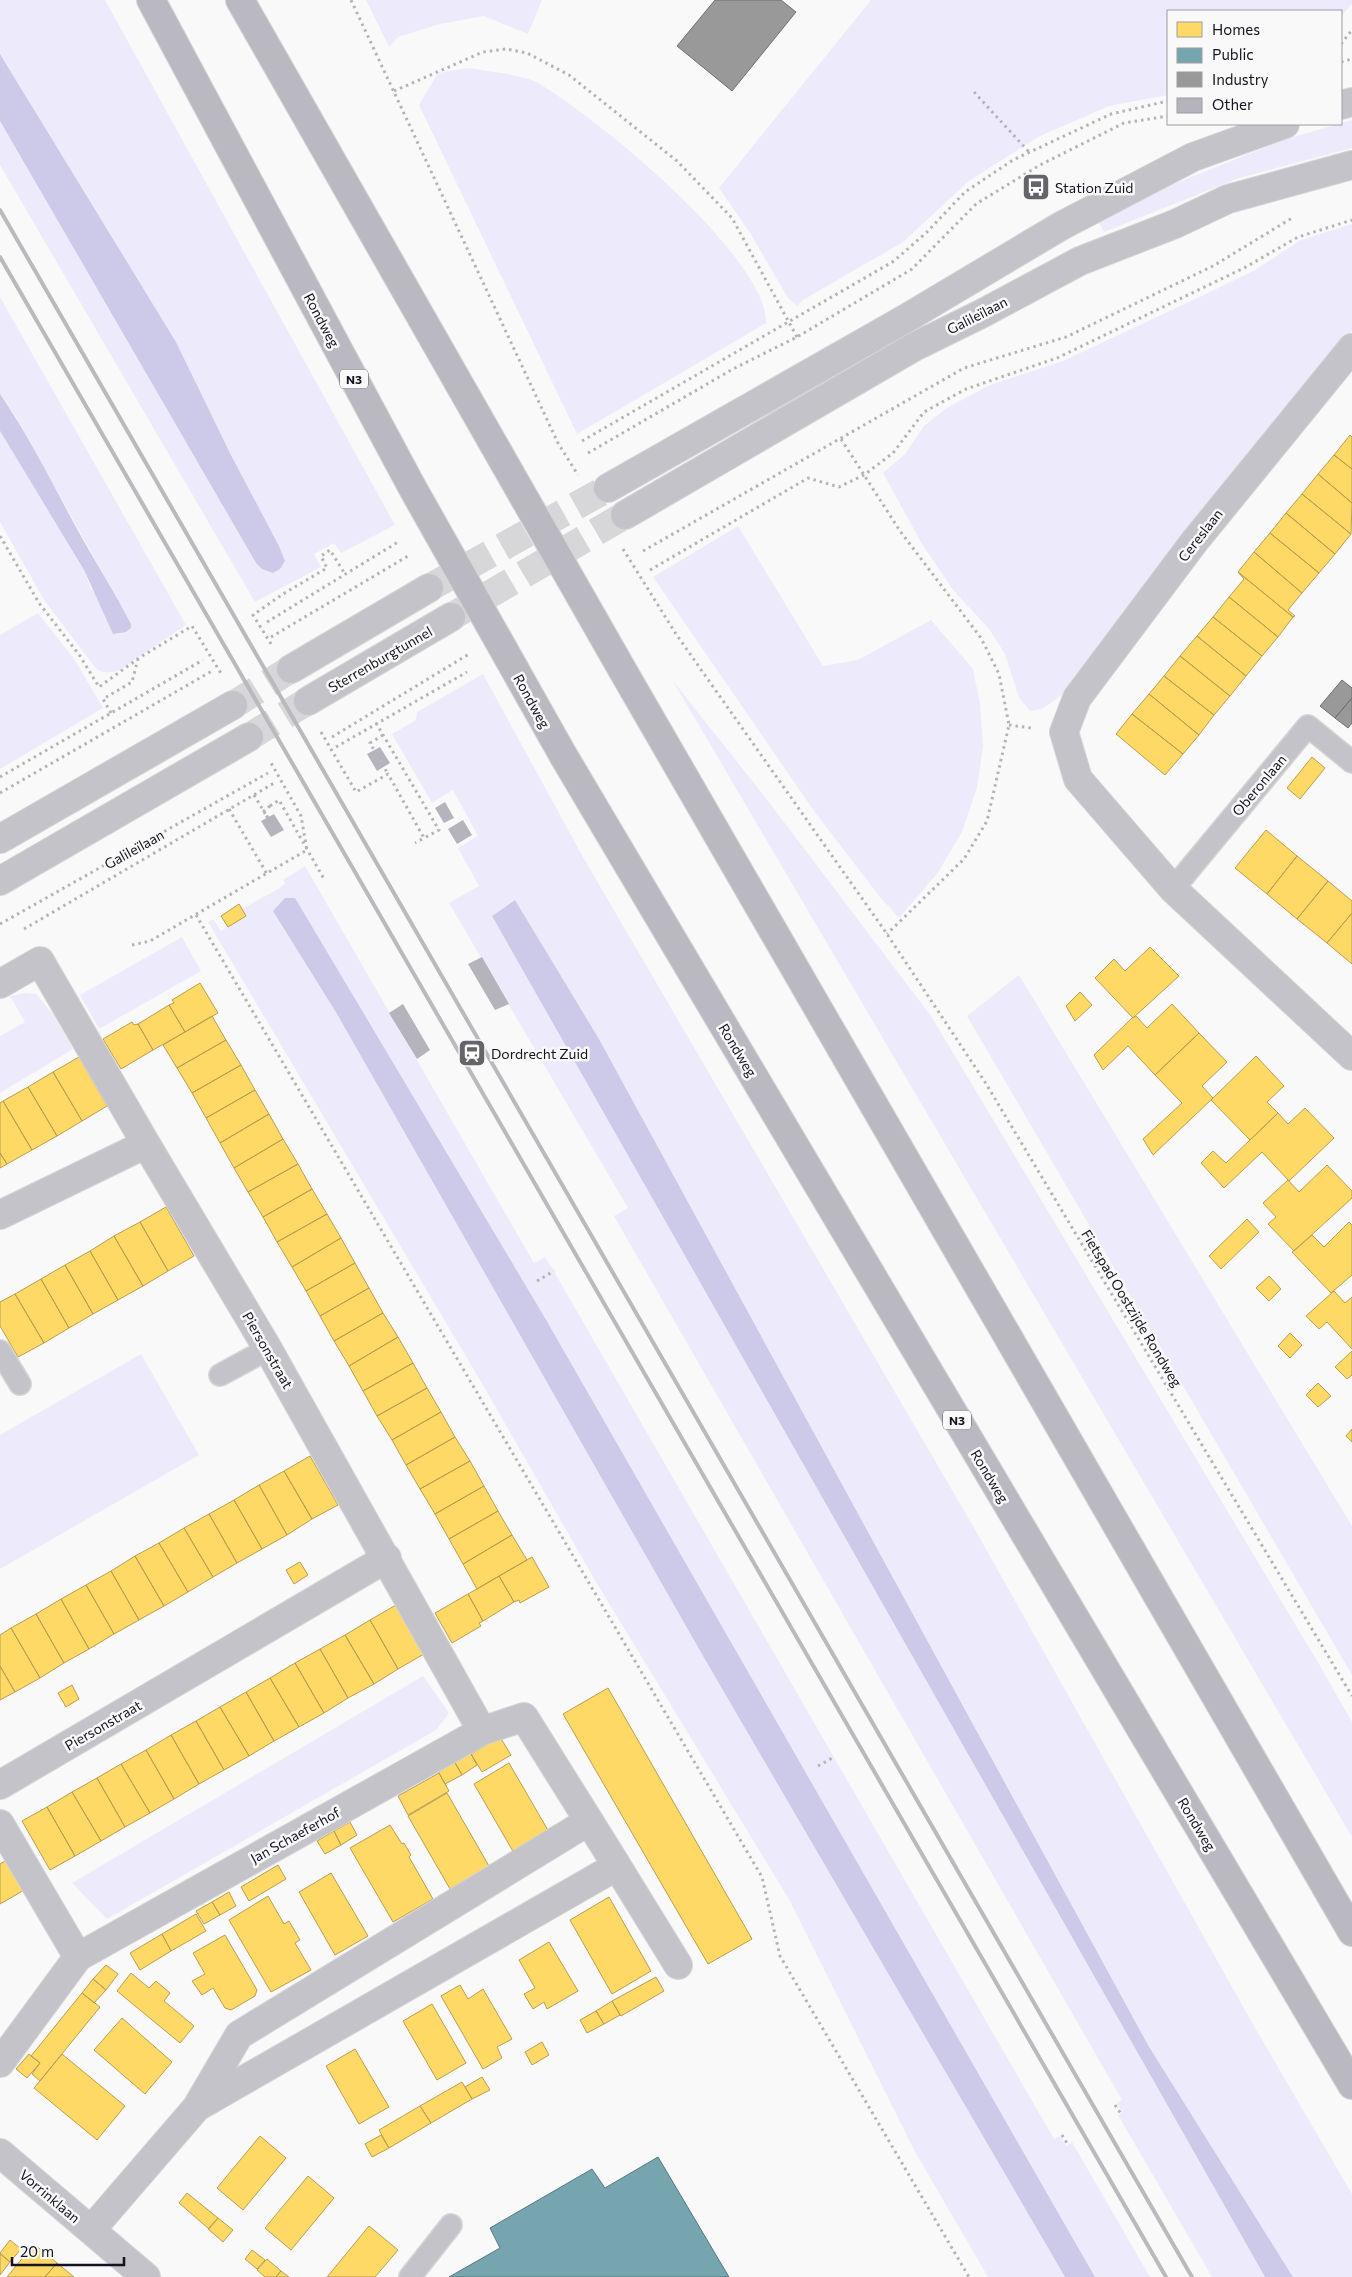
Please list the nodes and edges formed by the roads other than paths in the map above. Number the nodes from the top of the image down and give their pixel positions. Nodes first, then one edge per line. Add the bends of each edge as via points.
1 (151, 0) edge
2 (240, 0) edge
3 (1282, 125) edge
4 (1352, 165) edge
5 (1352, 348) edge
6 (608, 488) tunnel mouth
7 (625, 516) tunnel mouth
8 (429, 588) tunnel mouth
9 (451, 617) tunnel mouth
10 (291, 669) tunnel mouth
11 (308, 701) tunnel mouth
12 (233, 705) tunnel mouth
13 (249, 737) tunnel mouth
14 (1352, 762) edge
15 (0, 839) edge
16 (0, 881) edge
17 (1173, 889) junction
18 (0, 984) edge
19 (1352, 1056) edge
20 (146, 1144) junction
21 (0, 1215) edge
22 (268, 1348) junction
23 (0, 1351) edge
24 (220, 1375) dead end
25 (20, 1384) dead end
26 (387, 1558) junction
27 (482, 1731) junction
28 (0, 1785) edge
29 (589, 1821) junction
30 (0, 1824) edge
31 (616, 1866) junction
32 (1352, 1932) edge
33 (78, 1957) junction
34 (678, 1965) dead end
35 (0, 2063) edge
36 (1352, 2085) edge
37 (198, 2107) junction
38 (0, 2153) edge
39 (451, 2225) dead end
40 (91, 2230) junction
41 (146, 2277) edge
42 (410, 2277) edge

1 - 36 highway, Rondweg / N3 via 407,478 563,755
2 - 32 highway
3 - 6 street via 1193,157 1061,226
4 - 7 street, Galileïlaan via 1228,199 1175,224 1080,261 914,347
5 - 17 street, Cereslaan via 1182,557 1078,698 1064,732 1078,779
8 - 10 street
9 - 11 street, Sterrenburgtunnel
12 - 15 street
13 - 16 street
14 - 17 lane, Oberonlaan via 1308,726
17 - 19 street
18 - 20 street, Piersonstraat via 40,961
20 - 21 street
20 - 22 street, Piersonstraat
22 - 24 lane
22 - 26 street, Piersonstraat
23 - 25 lane
26 - 27 street, Piersonstraat
26 - 28 street, Piersonstraat
27 - 29 street, Jan Schaeferhof via 524,1717
27 - 33 street, Jan Schaeferhof
29 - 31 street, Jan Schaeferhof
29 - 37 street via 238,2035
30 - 33 street
31 - 34 street, Jan Schaeferhof
31 - 37 street
33 - 35 street, Jan Schaeferhof
37 - 40 street
38 - 40 street, Vorrinklaan
39 - 42 lane
40 - 41 street, Vorrinklaan

